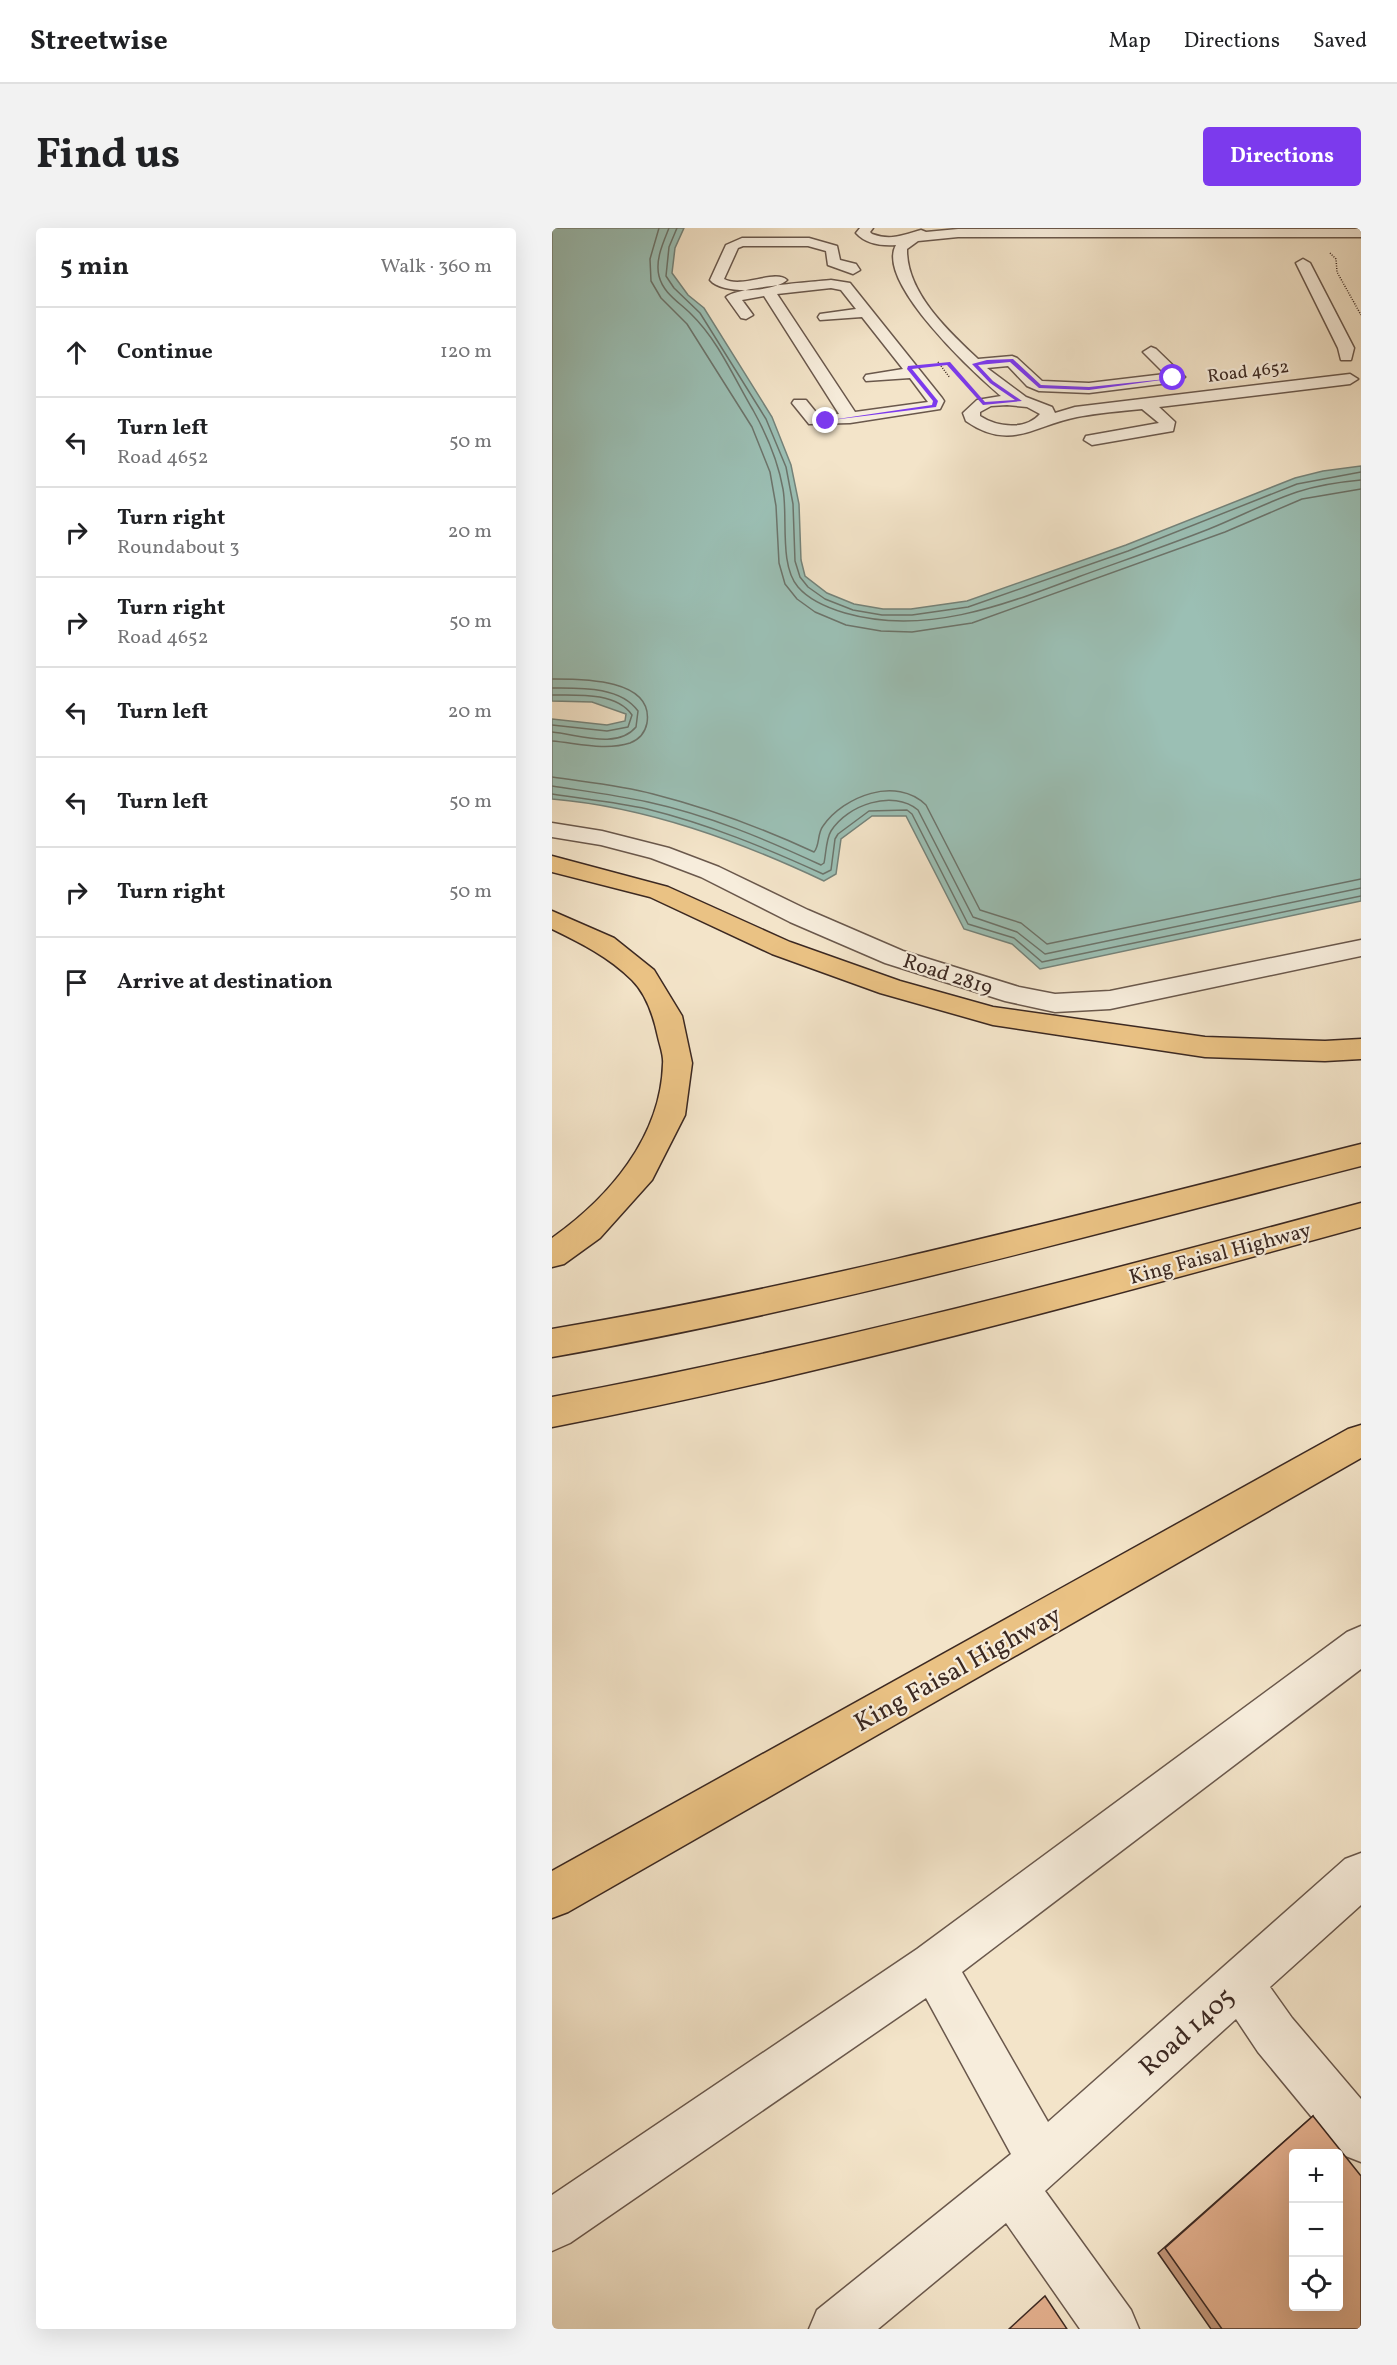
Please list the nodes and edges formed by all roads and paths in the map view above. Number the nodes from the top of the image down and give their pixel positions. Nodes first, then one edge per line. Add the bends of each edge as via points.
1 (916, 233) edge
2 (1361, 233) edge
3 (871, 234) edge
4 (882, 255) dead end
5 (814, 260) dead end
6 (833, 260) junction
7 (854, 265) junction
8 (1335, 266) dead end
9 (869, 269) dead end
10 (809, 276) dead end
11 (780, 280) dead end
12 (768, 291) junction
13 (746, 315) dead end
14 (1361, 315) edge
15 (825, 317) dead end
16 (874, 318) junction
17 (838, 330) dead end
18 (1356, 335) dead end
19 (1151, 352) dead end
20 (880, 360) dead end
21 (1339, 362) edge
22 (974, 364) junction
23 (929, 365) dead end
24 (907, 366) junction
25 (872, 378) dead end
26 (1356, 380) edge
27 (1275, 387) junction
28 (1025, 402) junction
29 (800, 403) dead end
30 (1145, 403) junction
31 (1292, 403) dead end
32 (850, 418) junction
33 (1044, 421) junction
34 (1092, 440) dead end
35 (552, 830) edge
36 (552, 864) edge
37 (552, 919) edge
38 (1361, 948) edge
39 (1361, 1049) edge
40 (1361, 1155) edge
41 (1361, 1215) edge
42 (552, 1255) edge
43 (552, 1343) edge
44 (552, 1412) edge
45 (1361, 1440) edge
46 (1361, 1645) edge
47 (1361, 1875) edge
48 (552, 1896) edge
49 (933, 1965) junction
50 (1239, 1983) junction
51 (1361, 2137) edge
52 (1026, 2174) junction
53 (552, 2225) edge
54 (837, 2329) edge
55 (1112, 2329) edge

1 - 2 street
1 - 3 street
1 - 22 street via 900,249 904,280 942,331
3 - 4 street
5 - 6 street
6 - 7 street
6 - 11 street via 832,249 811,243 736,243 717,282 735,286
7 - 9 street
7 - 10 street
8 - 14 path
12 - 13 street via 733,297
12 - 16 street via 845,286
12 - 32 street
15 - 16 street
16 - 17 street
16 - 24 street
18 - 21 street via 1312,260 1346,348
19 - 22 street via 1177,377 1089,388 1039,386 1012,360
20 - 24 street
21 - 26 street via 1340,376
21 - 28 street, Road 4652 via 1307,372 1080,402
22 - 28 street via 992,382
23 - 24 street
24 - 25 street
24 - 32 street via 936,401 934,406
26 - 27 street, Road 4652
27 - 30 street, Road 4652
27 - 31 street
28 - 33 street via 1046,410 1048,416
28 - 33 street, Road 4652 via 979,399 972,418 983,425 1010,429 1036,426
29 - 32 street via 815,421
30 - 33 street, Road 4652 via 1075,412
30 - 34 street via 1167,422 1167,427
35 - 38 street, Road 2819 via 660,853 894,957 1015,995 1055,1003 1110,1000
36 - 39 main road via 659,892 781,948 890,987 993,1016 1205,1047
37 - 42 main road via 605,944 644,976 669,1016 678,1063 670,1115 641,1172 589,1229
40 - 43 main road via 982,1250 668,1323
41 - 44 main road, King Faisal Highway via 1052,1299 694,1385
45 - 48 main road, King Faisal Highway
46 - 49 street
47 - 50 street, Road 1405
49 - 52 street
49 - 53 street
50 - 51 street via 1275,2035
50 - 52 street, Road 1405
52 - 54 street, Road 1405
52 - 55 street

